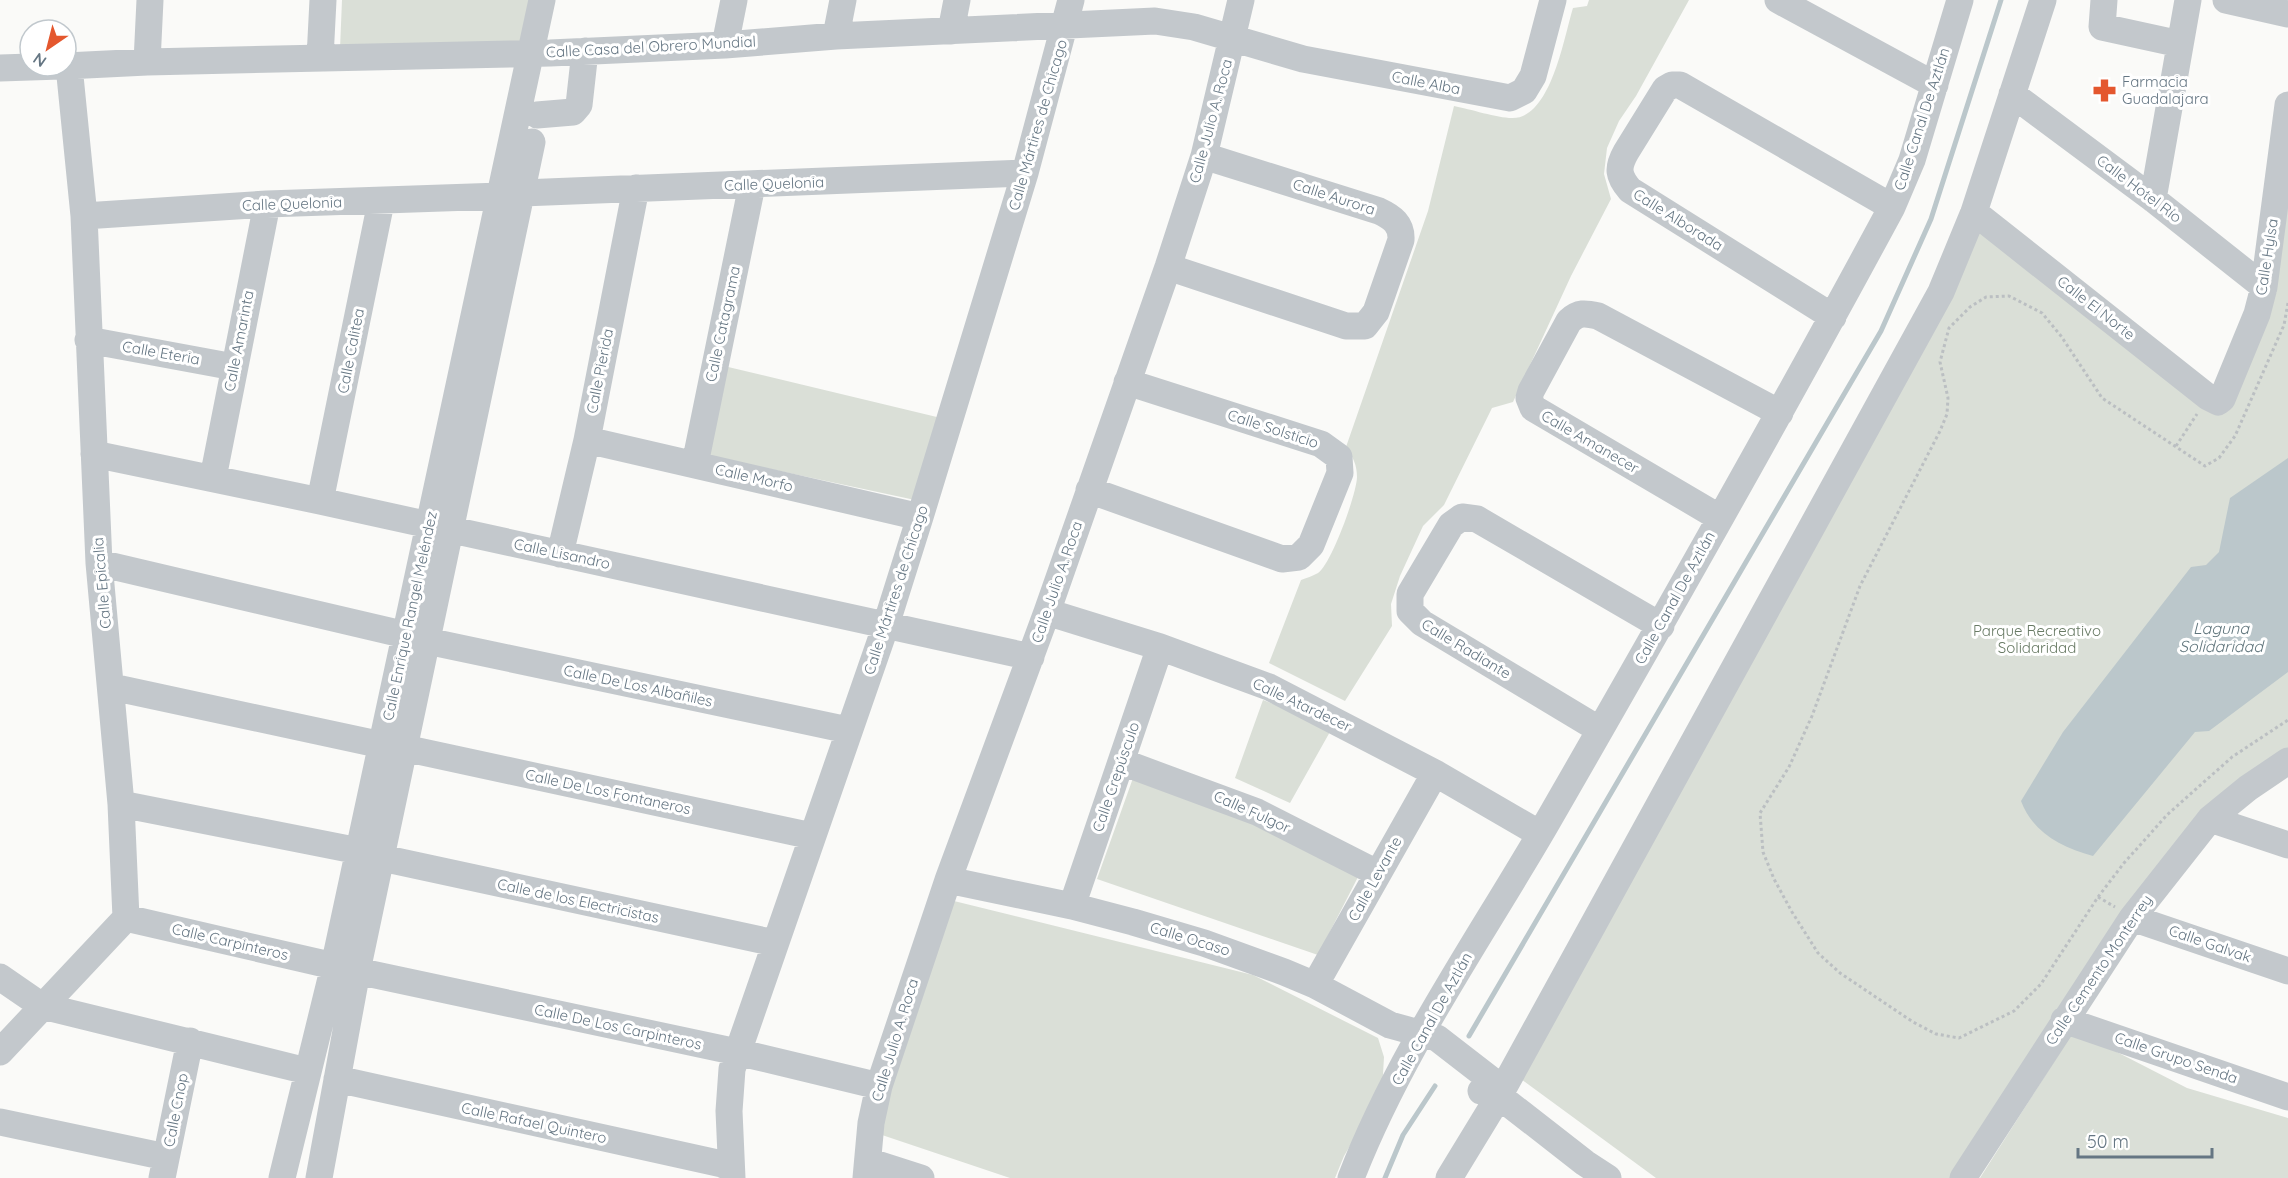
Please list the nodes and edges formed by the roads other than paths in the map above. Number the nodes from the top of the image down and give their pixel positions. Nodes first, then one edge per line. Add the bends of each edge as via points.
1 (150, 0) edge
2 (323, 0) edge
3 (542, 0) edge
4 (561, 0) edge
5 (734, 0) edge
6 (843, 0) edge
7 (957, 0) edge
8 (1071, 0) edge
9 (1240, 0) edge
10 (1553, 0) edge
11 (1778, 0) edge
12 (1960, 0) edge
13 (2043, 0) edge
14 (2104, 0) edge
15 (2188, 0) edge
16 (2226, 0) edge
17 (2288, 14) edge
18 (1065, 27) junction
19 (951, 31) junction
20 (836, 36) junction
21 (1233, 38) junction
22 (2180, 44) junction
23 (724, 45) junction
24 (585, 51) junction
25 (540, 53) junction
26 (320, 58) junction
27 (147, 62) junction
28 (78, 65) edge
29 (18, 67) edge
30 (0, 68) edge
31 (67, 78) edge
32 (1935, 85) junction
33 (2012, 94) junction
34 (2288, 105) edge
35 (537, 115) junction
36 (1204, 156) junction
37 (1025, 174) junction
38 (752, 185) junction
39 (636, 188) junction
40 (512, 195) junction
41 (2153, 199) junction
42 (381, 202) junction
43 (267, 204) junction
44 (1892, 207) junction
45 (1974, 212) junction
46 (84, 216) junction
47 (1168, 267) junction
48 (2264, 287) junction
49 (1833, 317) junction
50 (88, 340) junction
51 (234, 367) junction
52 (1127, 382) junction
53 (2213, 399) joint
54 (1780, 413) junction
55 (587, 440) junction
56 (94, 454) junction
57 (695, 464) junction
58 (213, 478) junction
59 (1089, 490) junction
60 (321, 501) junction
61 (921, 517) junction
62 (1720, 518) junction
63 (440, 528) junction
64 (560, 554) junction
65 (99, 563) junction
66 (1047, 612) junction
67 (886, 625) junction
68 (1661, 626) junction
69 (416, 638) junction
70 (1160, 648) junction
71 (1030, 657) junction
72 (112, 687) junction
73 (848, 730) junction
74 (1600, 730) junction
75 (393, 747) junction
76 (2288, 761) edge
77 (1122, 762) junction
78 (1435, 773) junction
79 (121, 804) junction
80 (2210, 819) junction
81 (1540, 834) junction
82 (812, 836) junction
83 (2288, 845) edge
84 (370, 855) junction
85 (1377, 873) junction
86 (948, 880) junction
87 (1072, 906) junction
88 (126, 918) junction
89 (2132, 918) junction
90 (775, 943) junction
91 (345, 969) junction
92 (2288, 971) edge
93 (0, 977) edge
94 (1315, 985) junction
95 (42, 1006) junction
96 (2064, 1020) junction
97 (1419, 1035) junction
98 (190, 1041) junction
99 (0, 1052) edge
100 (737, 1052) junction
101 (307, 1071) junction
102 (337, 1079) junction
103 (879, 1086) junction
104 (1499, 1096) junction
105 (2288, 1097) edge
106 (0, 1122) edge
107 (164, 1167) edge
108 (867, 1169) edge
109 (731, 1172) edge
110 (282, 1178) edge
111 (319, 1178) edge
112 (921, 1178) edge
113 (1351, 1178) edge
114 (1449, 1178) edge
115 (1608, 1178) edge
116 (1963, 1178) edge

1 - 27 street
2 - 26 street
3 - 25 street
4 - 25 street
5 - 23 street
6 - 20 street
7 - 19 street
8 - 18 street, Calle Mártires de Chicago
9 - 21 street, Calle Julio A. Roca
10 - 21 street, Calle Alba via 1533,76 1524,91 1510,98 1303,59
11 - 32 street
12 - 32 street, Calle Canal De Aztlán
13 - 33 street
14 - 22 street via 2102,27
15 - 22 street
16 - 17 street
18 - 19 street, Calle Casa del Obrero Mundial
18 - 21 street, Calle Casa del Obrero Mundial via 1155,21
18 - 37 street, Calle Mártires de Chicago
19 - 20 street, Calle Casa del Obrero Mundial
20 - 23 street, Calle Casa del Obrero Mundial
21 - 36 street, Calle Julio A. Roca
22 - 41 street
23 - 24 street, Calle Casa del Obrero Mundial
24 - 25 street, Calle Casa del Obrero Mundial
24 - 35 street via 579,105 573,112
25 - 26 street, Calle Casa del Obrero Mundial
25 - 35 street, Calle Enrique Rangel Meléndez
25 - 40 street, Calle Enrique Rangel Meléndez
26 - 27 street, Calle Casa del Obrero Mundial
27 - 28 street, Calle Casa del Obrero Mundial
29 - 30 street, Calle Casa del Obrero Mundial
31 - 46 street, Calle Epicalia
32 - 44 street, Calle Canal De Aztlán via 1912,160
33 - 41 street, Calle Hotel Río
33 - 45 street
34 - 48 street, Calle Hylsa
35 - 40 street, Calle Enrique Rangel Meléndez
36 - 47 street, Calle Julio A. Roca
36 - 47 street, Calle Aurora via 1379,211 1396,221 1401,240 1376,312 1365,326 1346,326
37 - 38 street, Calle Quelonia
37 - 61 street, Calle Mártires de Chicago
38 - 39 street, Calle Quelonia
38 - 57 street, Calle Catagrama
39 - 40 street, Calle Quelonia
39 - 55 street, Calle Pierida
40 - 42 street, Calle Quelonia
40 - 63 street, Calle Enrique Rangel Meléndez
41 - 48 street, Calle Hotel Río
42 - 43 street, Calle Quelonia
42 - 60 street, Calle Calitea
43 - 46 street, Calle Quelonia
43 - 51 street, Calle Amarinta
44 - 49 street, Calle Canal De Aztlán
44 - 49 street, Calle Alborada via 1680,85 1665,89 1620,163 1618,172 1630,190
45 - 53 street, Calle El Norte
45 - 104 street via 1929,316
46 - 50 street, Calle Epicalia
47 - 52 street, Calle Julio A. Roca
48 - 53 street, Calle Hylsa via 2222,399
49 - 54 street, Calle Canal De Aztlán
50 - 51 street, Calle Eteria
50 - 56 street, Calle Epicalia
51 - 58 street, Calle Amarinta
52 - 59 street, Calle Julio A. Roca
52 - 59 street, Calle Solsticio via 1321,444 1339,457 1340,473 1311,544 1299,557 1291,559
54 - 62 street, Calle Canal De Aztlán
54 - 62 street, Calle Amanecer via 1598,316 1582,313 1569,321 1531,391 1533,408
55 - 57 street, Calle Morfo
55 - 64 street, Calle Pierida
56 - 58 street, Calle Lisandro
56 - 65 street, Calle Epicalia
57 - 61 street, Calle Morfo
58 - 60 street, Calle Lisandro
59 - 66 street, Calle Julio A. Roca
60 - 63 street, Calle Lisandro
61 - 67 street, Calle Mártires de Chicago
62 - 68 street, Calle Canal De Aztlán
63 - 64 street, Calle Lisandro
63 - 69 street, Calle Enrique Rangel Meléndez
64 - 67 street, Calle Lisandro
65 - 69 street, Calle De Los Albañiles
65 - 72 street, Calle Epicalia
66 - 70 street, Calle Atardecer
66 - 71 street, Calle Julio A. Roca
67 - 71 street, Calle Lisandro
67 - 73 street, Calle Mártires de Chicago
68 - 74 street, Calle Canal De Aztlán
68 - 74 street, Calle Radiante via 1469,517 1451,525 1410,594 1410,611 1422,623
69 - 73 street, Calle De Los Albañiles
69 - 75 street, Calle Enrique Rangel Meléndez
70 - 77 street, Calle Crepúsculo
70 - 78 street, Calle Atardecer via 1269,687
71 - 86 street, Calle Julio A. Roca
72 - 75 street, Calle De Los Fontaneros
72 - 79 street, Calle Epicalia
73 - 82 street, Calle Mártires de Chicago
74 - 81 street, Calle Canal De Aztlán
75 - 82 street, Calle De Los Fontaneros
75 - 84 street, Calle Enrique Rangel Meléndez
76 - 80 street, Calle Cemento Monterrey
77 - 85 street, Calle Fulgor via 1257,812
77 - 87 street, Calle Crepúsculo
78 - 81 street, Calle Atardecer
78 - 85 street, Calle Levante
79 - 84 street, Calle de los Electricistas
79 - 88 street, Calle Epicalia
80 - 83 street
80 - 89 street, Calle Cemento Monterrey
81 - 97 street, Calle Canal De Aztlán
82 - 90 street, Calle Mártires de Chicago
84 - 90 street, Calle de los Electricistas
84 - 91 street, Calle Enrique Rangel Meléndez
85 - 94 street, Calle Levante
86 - 87 street, Calle Ocaso
86 - 103 street, Calle Julio A. Roca
87 - 94 street, Calle Ocaso via 1204,943
88 - 91 street, Calle Carpinteros
88 - 95 street
89 - 92 street, Calle Galvak
89 - 96 street, Calle Cemento Monterrey
90 - 100 street, Calle Mártires de Chicago
91 - 100 street, Calle De Los Carpinteros
91 - 101 street, Calle Enrique Rangel Meléndez
91 - 102 street, Calle Enrique Rangel Meléndez
93 - 95 street
94 - 97 street, Calle Ocaso via 1390,1025
95 - 98 street
95 - 99 street
96 - 105 street, Calle Grupo Senda
96 - 116 street, Calle Cemento Monterrey
97 - 104 street via 1430,1054 1483,1092
97 - 113 street, Calle Canal De Aztlán
98 - 101 street
98 - 107 street, Calle Cnop
100 - 103 street, Calle De Los Carpinteros
100 - 109 street, Calle Mártires de Chicago via 729,1089
101 - 110 street, Calle Enrique Rangel Meléndez
102 - 109 street, Calle Rafael Quintero
102 - 111 street, Calle Enrique Rangel Meléndez
103 - 108 street, Calle Julio A. Roca
104 - 114 street
104 - 115 street
106 - 107 street
108 - 112 street

